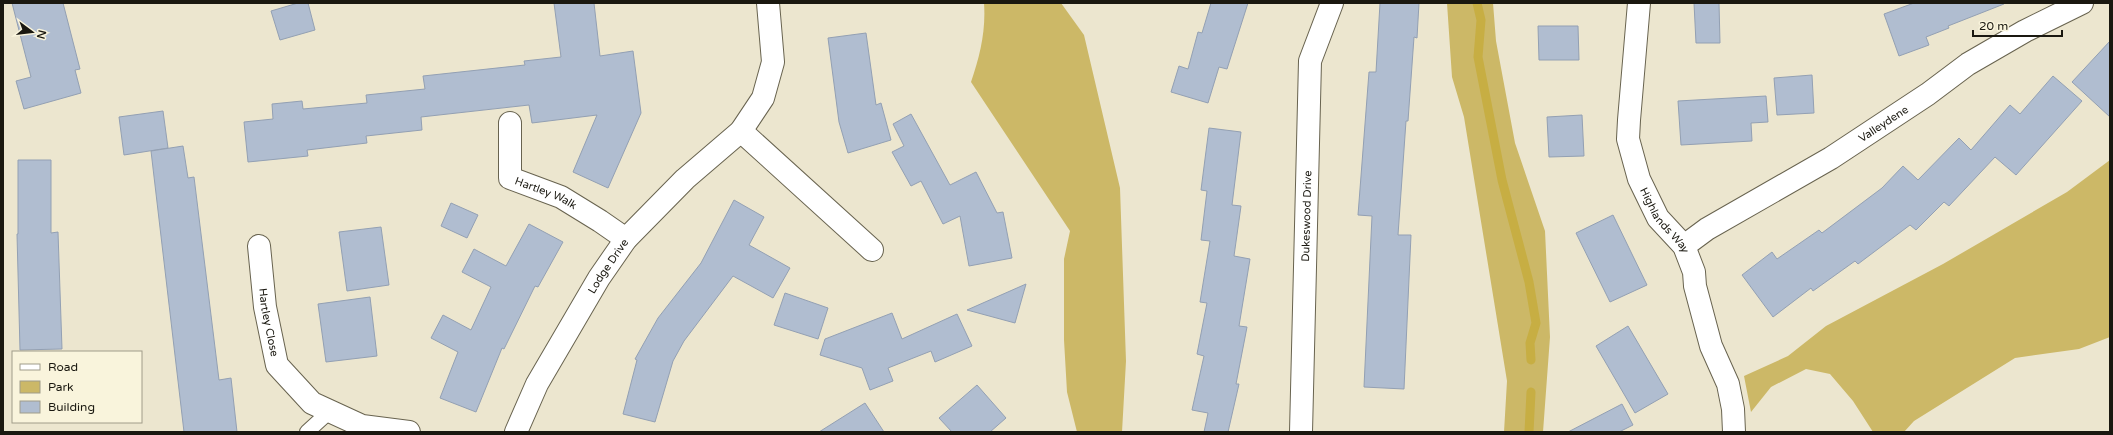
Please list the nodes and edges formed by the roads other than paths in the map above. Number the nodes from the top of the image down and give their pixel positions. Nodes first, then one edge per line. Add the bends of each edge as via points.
1 (768, 3) edge
2 (1332, 3) edge
3 (1639, 3) edge
4 (2082, 3) edge
5 (510, 123) dead end
6 (741, 131) junction
7 (626, 239) junction
8 (259, 246) dead end
9 (1684, 246) junction
10 (872, 250) dead end
11 (330, 411) junction
12 (308, 432) edge
13 (409, 432) edge
14 (516, 432) edge
15 (1301, 432) edge
16 (1734, 432) edge

1 - 6 street, Lodge Drive via 773,62 763,98
2 - 15 street, Dukeswood Drive via 1310,61
3 - 9 street, Highlands Way via 1628,139 1650,205 1658,218
4 - 9 street, Valleydene via 1968,64 1928,94 1831,158 1707,229
5 - 7 street, Hartley Walk via 510,178 560,198
6 - 7 street, Lodge Drive via 685,179
6 - 10 street
7 - 14 street, Lodge Drive via 599,278 537,384
8 - 11 street, Hartley Close via 266,307 277,365 312,403
9 - 16 street, Highlands Way via 1694,272 1711,346 1728,384
11 - 12 lane
11 - 13 street, Hartley Close via 362,426

